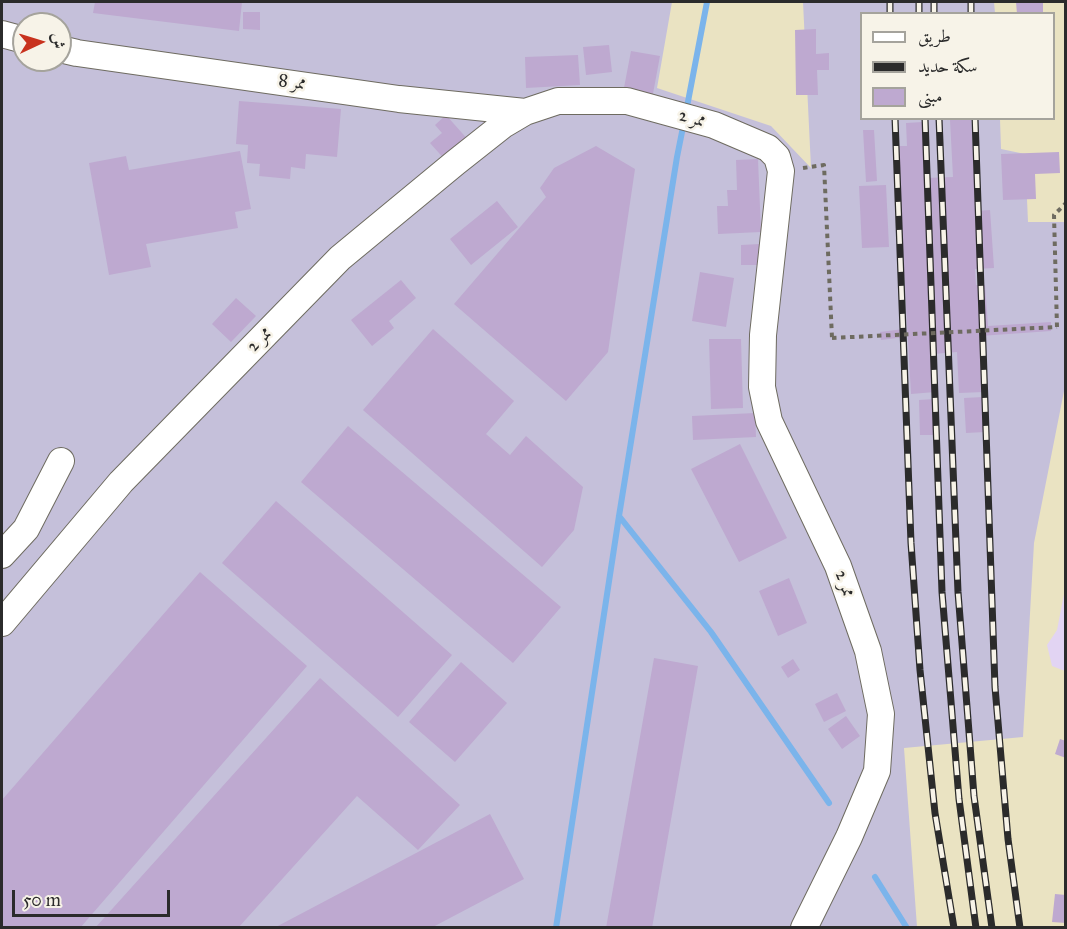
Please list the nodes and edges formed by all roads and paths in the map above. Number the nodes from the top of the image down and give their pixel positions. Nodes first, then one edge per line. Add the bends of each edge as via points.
1 (72, 52) edge
2 (513, 111) junction
3 (824, 165) dead end
4 (1065, 203) edge
5 (61, 461) dead end
6 (26, 529) junction
7 (62, 552) junction
8 (2, 555) edge
9 (2, 623) edge
10 (804, 927) edge

1 - 2 lane, ممر 8 via 399,99
2 - 7 lane, ممر 2 via 503,125 340,258 121,482
2 - 10 lane, ممر 2 via 558,101 627,101 714,124 768,148 777,157 781,171 763,335 762,387 769,421 838,566 868,651 881,714 877,771
3 - 4 path, bridge via 832,338 1057,327 1053,215
5 - 6 lane
6 - 7 lane
6 - 8 lane
7 - 9 lane, ممر 2

